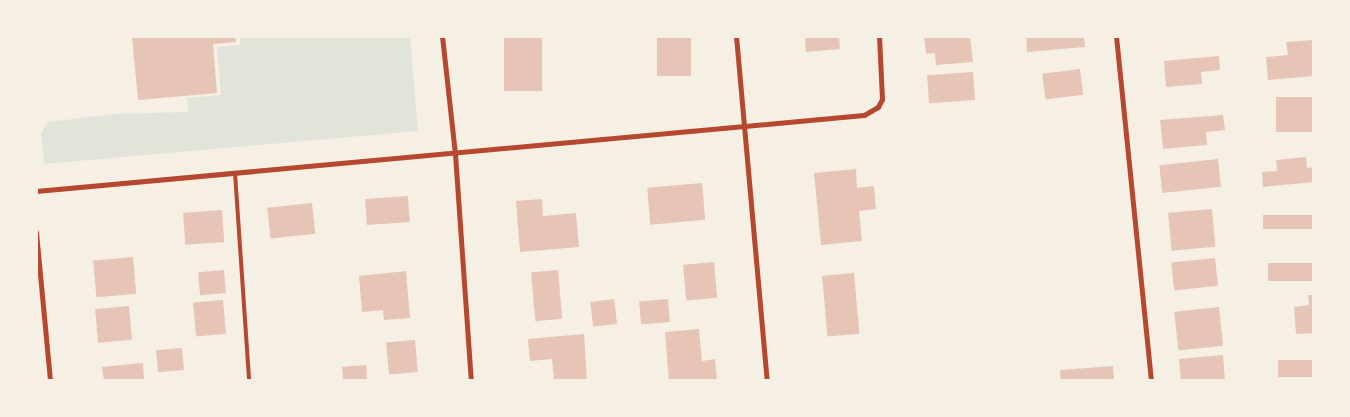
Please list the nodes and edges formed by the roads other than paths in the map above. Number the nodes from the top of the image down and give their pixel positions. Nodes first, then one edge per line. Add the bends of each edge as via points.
1 (442, 36) edge
2 (736, 36) edge
3 (879, 36) edge
4 (1116, 36) edge
5 (744, 125) junction
6 (454, 154) junction
7 (235, 173) junction
8 (36, 191) edge
9 (36, 232) edge
10 (50, 381) edge
11 (249, 381) edge
12 (471, 381) edge
13 (767, 381) edge
14 (1151, 381) edge

1 - 6 street
2 - 5 street
3 - 5 street via 882,99 878,107 864,115
4 - 14 street
5 - 6 street
5 - 13 street
6 - 7 street
6 - 12 street
7 - 8 street
7 - 11 lane
9 - 10 street

